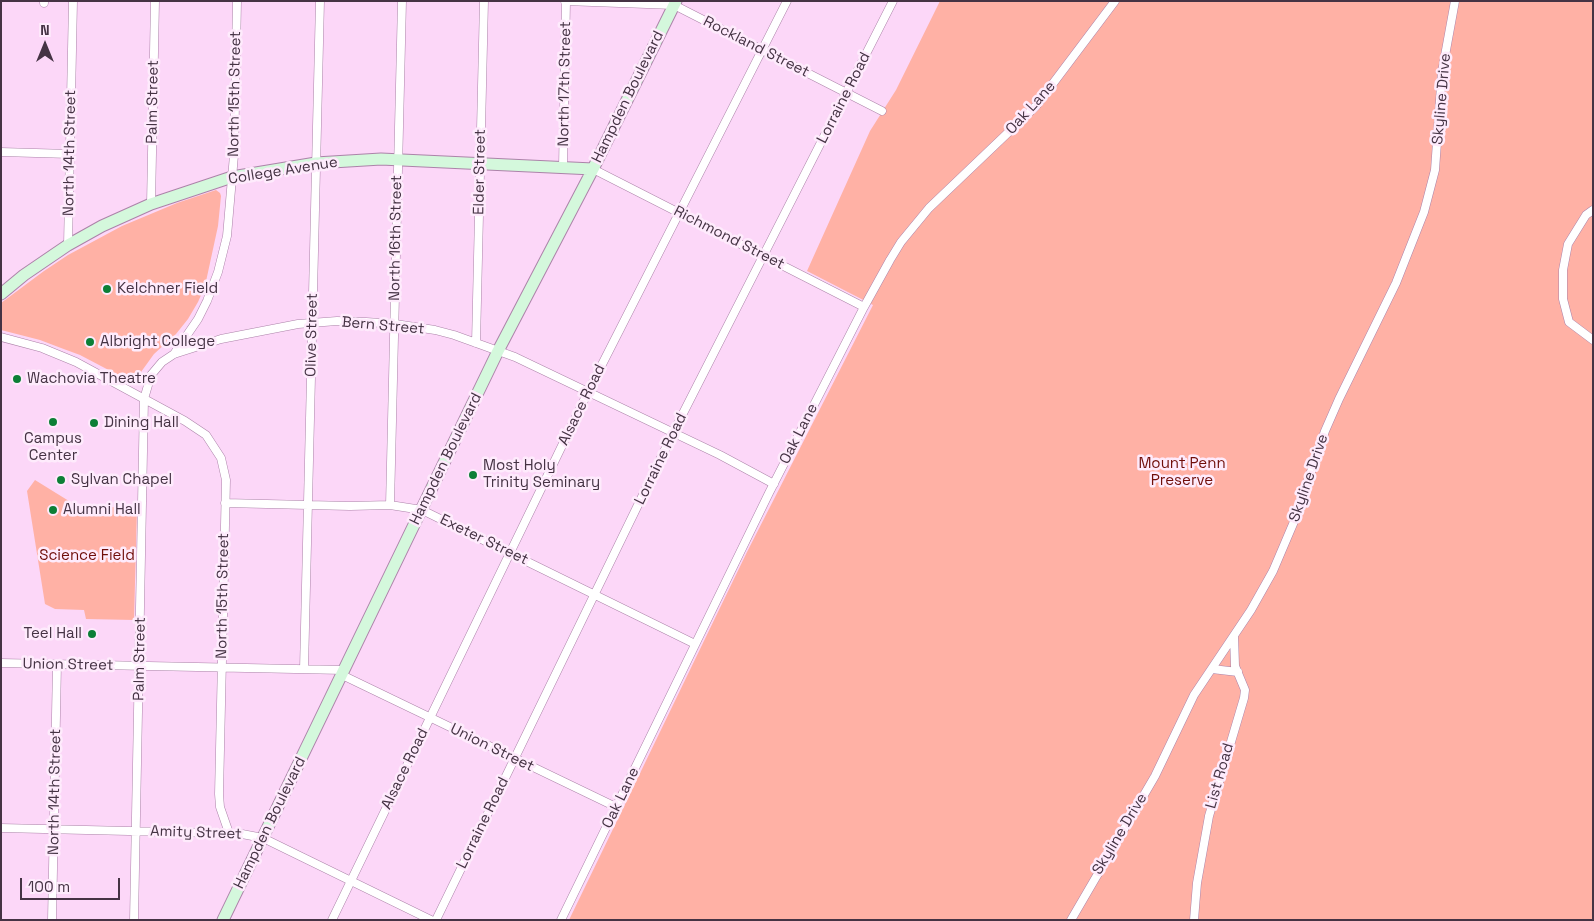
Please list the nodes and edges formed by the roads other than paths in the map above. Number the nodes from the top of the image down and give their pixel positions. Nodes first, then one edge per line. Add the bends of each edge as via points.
1 (73, 1) edge
2 (155, 1) edge
3 (237, 1) edge
4 (320, 1) edge
5 (402, 1) edge
6 (484, 1) edge
7 (566, 1) edge
8 (787, 1) edge
9 (893, 1) edge
10 (1115, 1) edge
11 (1455, 1) edge
12 (675, 3) edge
13 (762, 50) junction
14 (846, 93) junction
15 (882, 111) dead end
16 (1, 152) edge
17 (70, 154) junction
18 (398, 160) junction
19 (480, 162) junction
20 (316, 163) junction
21 (563, 167) junction
22 (593, 169) junction
23 (232, 177) junction
24 (151, 204) junction
25 (1593, 210) edge
26 (680, 213) junction
27 (68, 245) junction
28 (764, 256) junction
29 (1, 294) edge
30 (864, 307) junction
31 (312, 322) junction
32 (395, 324) junction
33 (1, 337) edge
34 (1593, 340) edge
35 (476, 343) junction
36 (498, 351) junction
37 (174, 354) junction
38 (588, 392) junction
39 (144, 398) junction
40 (673, 433) junction
41 (774, 484) junction
42 (225, 503) junction
43 (308, 505) junction
44 (390, 505) junction
45 (422, 510) junction
46 (510, 553) junction
47 (594, 596) junction
48 (1234, 634) junction
49 (696, 644) junction
50 (1, 663) edge
51 (57, 664) junction
52 (140, 666) junction
53 (222, 668) junction
54 (1212, 669) junction
55 (304, 670) junction
56 (1238, 672) junction
57 (343, 673) junction
58 (430, 718) junction
59 (515, 759) junction
60 (616, 807) junction
61 (1, 828) edge
62 (54, 829) junction
63 (136, 831) junction
64 (229, 834) junction
65 (263, 838) junction
66 (351, 881) junction
67 (52, 920) edge
68 (134, 920) edge
69 (223, 920) edge
70 (332, 920) edge
71 (431, 920) edge
72 (436, 920) edge
73 (562, 920) edge
74 (1071, 920) edge
75 (1194, 920) edge

1 - 17 street, North 14th Street
2 - 24 street, Palm Street
3 - 23 street, North 15th Street
4 - 20 street, Olive Street
5 - 18 street, North 16th Street
6 - 19 street, Elder Street
7 - 12 street, Rockland Street
7 - 21 street, North 17th Street
8 - 13 street, Alsace Road
9 - 14 street, Lorraine Road
10 - 30 street, Oak Lane via 1036,106 918,221 890,260
11 - 48 street, Skyline Drive via 1442,72 1435,170 1424,212 1383,311 1325,431 1286,542 1263,589
12 - 13 street, Rockland Street
12 - 22 main road, Hampden Boulevard
13 - 14 street, Rockland Street
13 - 26 street, Alsace Road
14 - 15 street, Rockland Street
14 - 28 street, Lorraine Road
16 - 17 street
17 - 27 street, North 14th Street
18 - 19 main road, College Avenue
18 - 20 main road, College Avenue
18 - 32 street, North 16th Street
19 - 21 main road, College Avenue
19 - 35 street, Elder Street
20 - 23 main road, College Avenue
20 - 31 street, Olive Street
21 - 22 main road, College Avenue
22 - 26 street, Richmond Street
22 - 36 main road, Hampden Boulevard
23 - 24 main road, College Avenue
23 - 37 street, North 15th Street via 227,236 218,272 198,319
24 - 27 main road, College Avenue
25 - 34 street via 1586,215 1568,244 1563,270 1563,299 1569,322
26 - 28 street, Richmond Street
26 - 38 street, Alsace Road
27 - 29 main road, College Avenue
28 - 30 street, Richmond Street
28 - 40 street, Lorraine Road
30 - 41 street, Oak Lane
31 - 32 street, Bern Street
31 - 37 street, Bern Street via 246,333
31 - 43 street, Olive Street
32 - 35 street, Bern Street via 454,335
32 - 44 street, North 16th Street
33 - 39 street via 56,353
35 - 36 street, Bern Street
36 - 38 street, Bern Street
36 - 45 main road, Hampden Boulevard
37 - 39 street, Bern Street via 151,375
38 - 40 street, Bern Street
38 - 46 street, Alsace Road
39 - 42 street, North 15th Street via 206,435 219,453 224,468
39 - 52 street, Palm Street
40 - 41 street, Bern Street
40 - 47 street, Lorraine Road
41 - 49 street, Oak Lane
42 - 43 street, Exeter Street
42 - 53 street, North 15th Street
43 - 44 street, Exeter Street
43 - 55 street, Olive Street
44 - 45 street, Exeter Street
45 - 46 street, Exeter Street
45 - 57 main road, Hampden Boulevard
46 - 47 street, Exeter Street
46 - 58 street, Alsace Road
47 - 49 street, Exeter Street
47 - 59 street, Lorraine Road
48 - 54 street, Skyline Drive
48 - 56 street, List Road
49 - 60 street, Oak Lane
50 - 51 street, Union Street
51 - 52 street, Union Street
51 - 62 street, North 14th Street
52 - 53 street, Union Street
52 - 63 street, Palm Street
53 - 55 street, Union Street
53 - 64 street, North 15th Street via 219,794
54 - 56 street
54 - 74 street, Skyline Drive via 1187,709 1155,776
55 - 57 street, Union Street
56 - 75 street, List Road via 1245,690 1244,698 1209,816
57 - 58 street, Union Street
57 - 65 main road, Hampden Boulevard
58 - 59 street, Union Street
58 - 66 street, Alsace Road
59 - 60 street, Union Street
59 - 72 street, Lorraine Road
60 - 73 street, Oak Lane
61 - 62 street, Amity Street
62 - 63 street, Amity Street
62 - 67 street, North 14th Street
63 - 64 street, Amity Street
63 - 68 street, Palm Street
64 - 65 street, Amity Street
65 - 66 street, Amity Street
65 - 69 main road, Hampden Boulevard
66 - 70 street, Alsace Road
66 - 71 street, Amity Street

